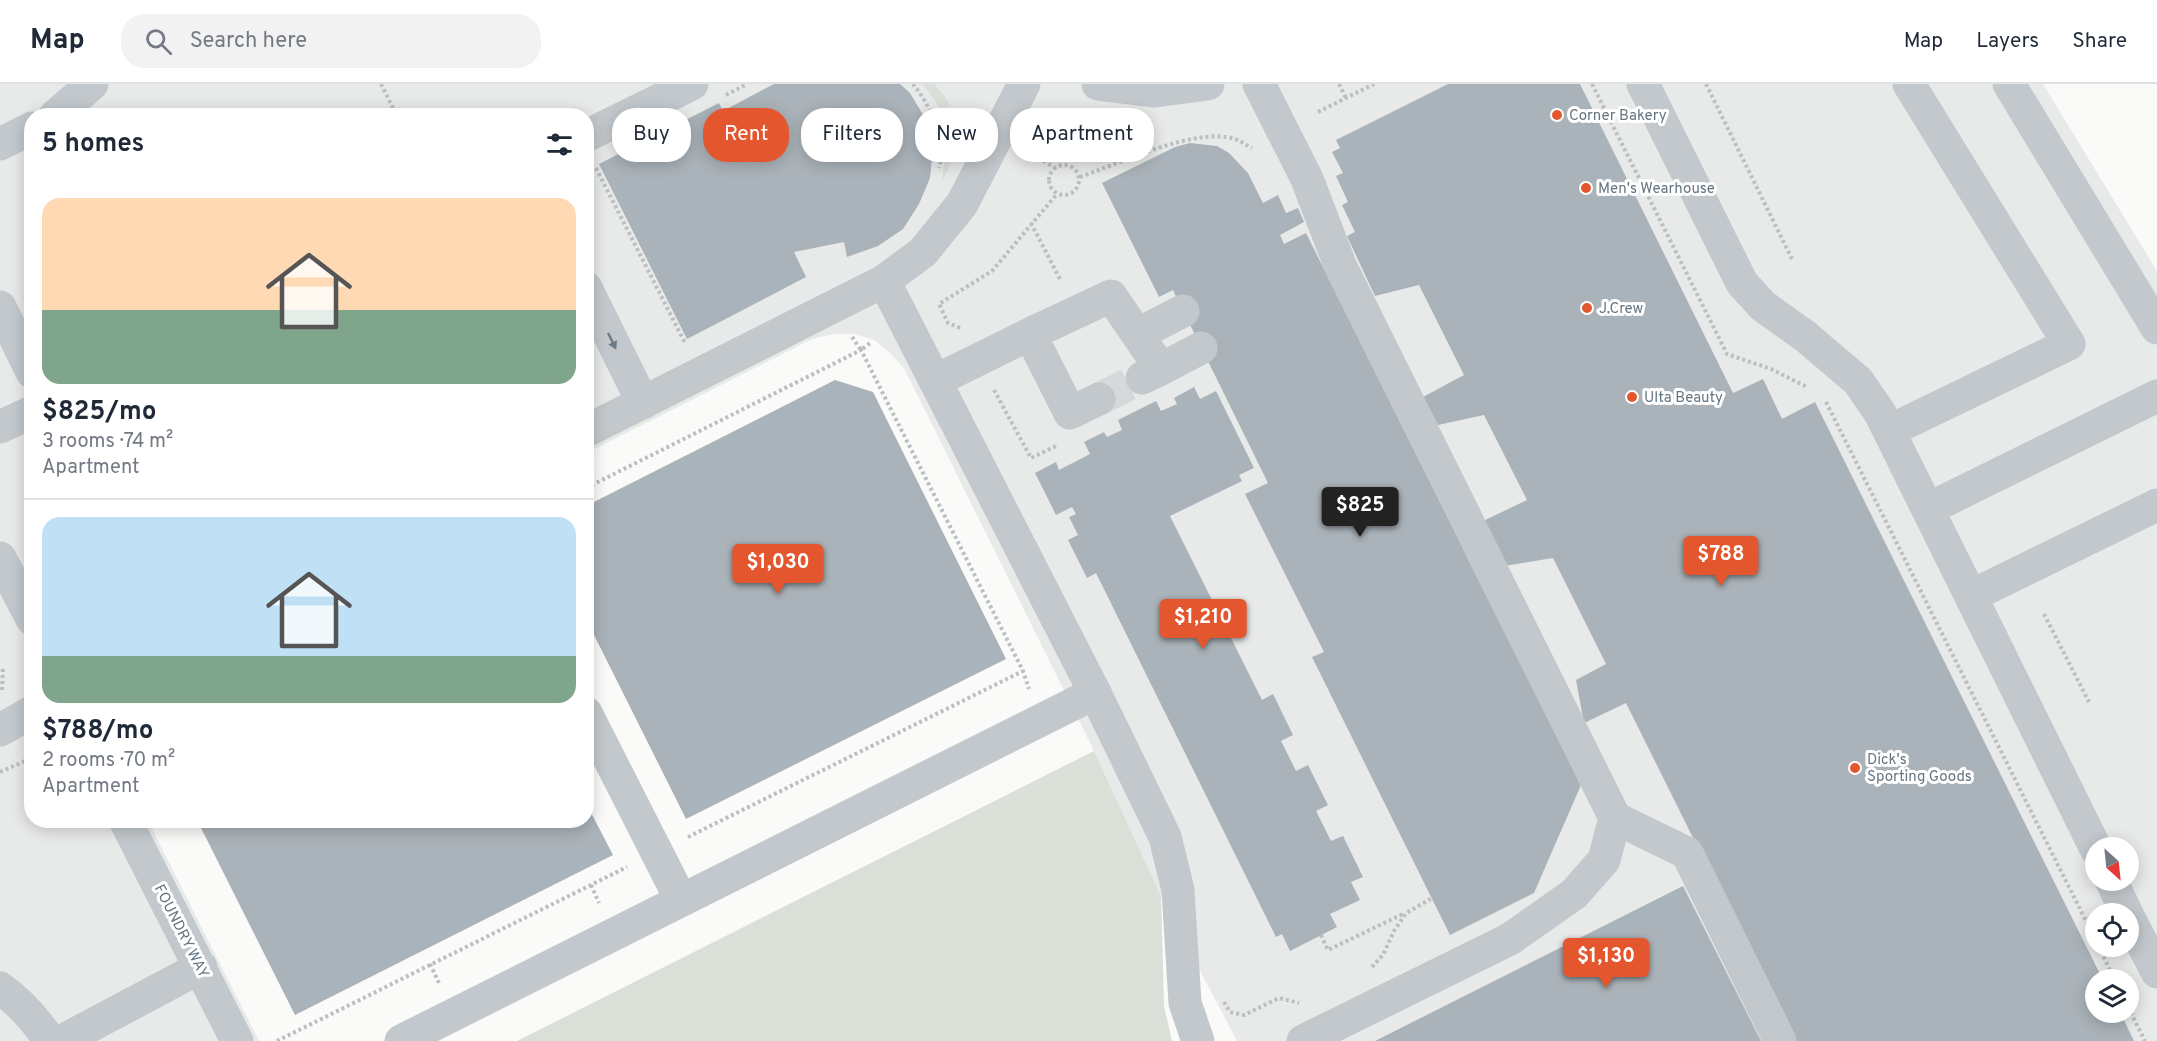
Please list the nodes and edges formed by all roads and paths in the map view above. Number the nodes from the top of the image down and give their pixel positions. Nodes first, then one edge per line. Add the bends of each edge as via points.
1 (92, 84) edge
2 (381, 84) edge
3 (747, 84) edge
4 (913, 84) edge
5 (1024, 84) edge
6 (1098, 84) edge
7 (1208, 84) edge
8 (1260, 84) edge
9 (1339, 84) edge
10 (1374, 84) edge
11 (1592, 84) edge
12 (1643, 84) edge
13 (1706, 84) edge
14 (1909, 84) edge
15 (2009, 84) edge
16 (704, 92) edge
17 (1346, 98) junction
18 (64, 108) edge
19 (393, 108) edge
20 (928, 108) edge
21 (1318, 112) dead end
22 (24, 132) edge
23 (0, 144) edge
24 (594, 148) edge
25 (1252, 148) dead end
26 (594, 158) edge
27 (941, 162) edge
28 (1046, 162) edge
29 (1055, 168) junction
30 (937, 177) dead end
31 (1080, 177) junction
32 (1057, 194) junction
33 (1031, 223) junction
34 (1792, 259) dead end
35 (884, 281) junction
36 (594, 304) edge
37 (0, 307) edge
38 (1183, 311) dead end
39 (1077, 312) junction
40 (2157, 328) edge
41 (964, 330) dead end
42 (1030, 334) junction
43 (1138, 334) junction
44 (852, 337) dead end
45 (695, 339) dead end
46 (870, 343) dead end
47 (1201, 348) dead end
48 (861, 350) junction
49 (24, 356) edge
50 (935, 381) junction
51 (1812, 389) dead end
52 (1823, 394) dead end
53 (2157, 396) edge
54 (1099, 399) tunnel mouth
55 (643, 403) junction
56 (24, 415) edge
57 (0, 427) edge
58 (594, 427) edge
59 (1889, 431) junction
60 (594, 483) edge
61 (2157, 505) edge
62 (1928, 509) junction
63 (0, 558) edge
64 (1971, 596) junction
65 (24, 604) edge
66 (2044, 614) dead end
67 (3, 666) dead end
68 (1095, 693) junction
69 (2089, 702) dead end
70 (24, 712) edge
71 (0, 714) edge
72 (1042, 719) junction
73 (594, 729) edge
74 (24, 762) edge
75 (0, 772) edge
76 (1615, 818) junction
77 (129, 828) edge
78 (2090, 837) edge
79 (1432, 898) dead end
80 (681, 900) junction
81 (1406, 913) junction
82 (2085, 919) edge
83 (1321, 935) dead end
84 (2139, 937) edge
85 (201, 967) junction
86 (2157, 972) edge
87 (1366, 974) dead end
88 (0, 988) edge
89 (1220, 997) dead end
90 (1306, 1001) dead end
91 (2136, 1023) edge
92 (50, 1041) edge
93 (62, 1041) edge
94 (237, 1041) edge
95 (401, 1041) edge
96 (1198, 1041) edge
97 (1303, 1041) edge
98 (1780, 1041) edge
99 (2145, 1041) edge

1 - 18 street
2 - 19 path
3 - 16 path
4 - 20 path
5 - 35 street via 962,204 923,252
6 - 7 street via 1155,91
8 - 76 street via 1307,179 1340,265
9 - 17 path
10 - 17 path
11 - 51 path via 1727,354
12 - 59 street via 1742,283 1762,306 1858,381
13 - 34 path
14 - 59 street via 2069,344
15 - 40 street
16 - 24 street
17 - 21 path
22 - 23 street
25 - 31 path via 1234,139 1182,140
26 - 45 path via 685,344
27 - 30 path
28 - 29 path
29 - 31 path via 1070,166
29 - 32 path via 1049,182
31 - 32 path via 1076,191
32 - 33 path
33 - 39 path
33 - 41 path via 992,271 939,304 948,323
35 - 50 street
35 - 55 street
36 -> 55 street
37 - 49 street
38 - 43 street
39 - 42 street
39 - 43 street via 1111,296
42 - 50 street
42 - 54 street via 1070,413
43 - 47 street via 1151,374
44 - 48 path
46 - 48 path
48 - 60 path
48 - 72 path via 1023,671
50 - 68 street
52 - 82 path
53 - 62 street
55 - 58 street
56 - 57 street
59 - 62 street
61 - 64 street
62 - 64 street
63 - 65 street
64 - 78 street
66 - 69 path
67 - 71 path
68 - 72 street
68 - 96 street via 1165,837 1178,890 1185,1002
70 - 71 street
72 - 80 street
73 - 80 street
74 - 75 path
76 - 97 street via 1604,861 1574,894 1509,939
76 - 98 street via 1687,853
77 - 85 street, FOUNDRY WAY
79 - 81 path
80 - 95 street
81 - 83 path via 1328,950
81 - 87 path via 1383,955
84 - 86 street
85 - 93 street
85 - 94 street, FOUNDRY WAY
88 - 92 street via 41,1027
89 - 90 path via 1230,1012 1244,1015 1279,998 1297,1004
91 - 99 path

